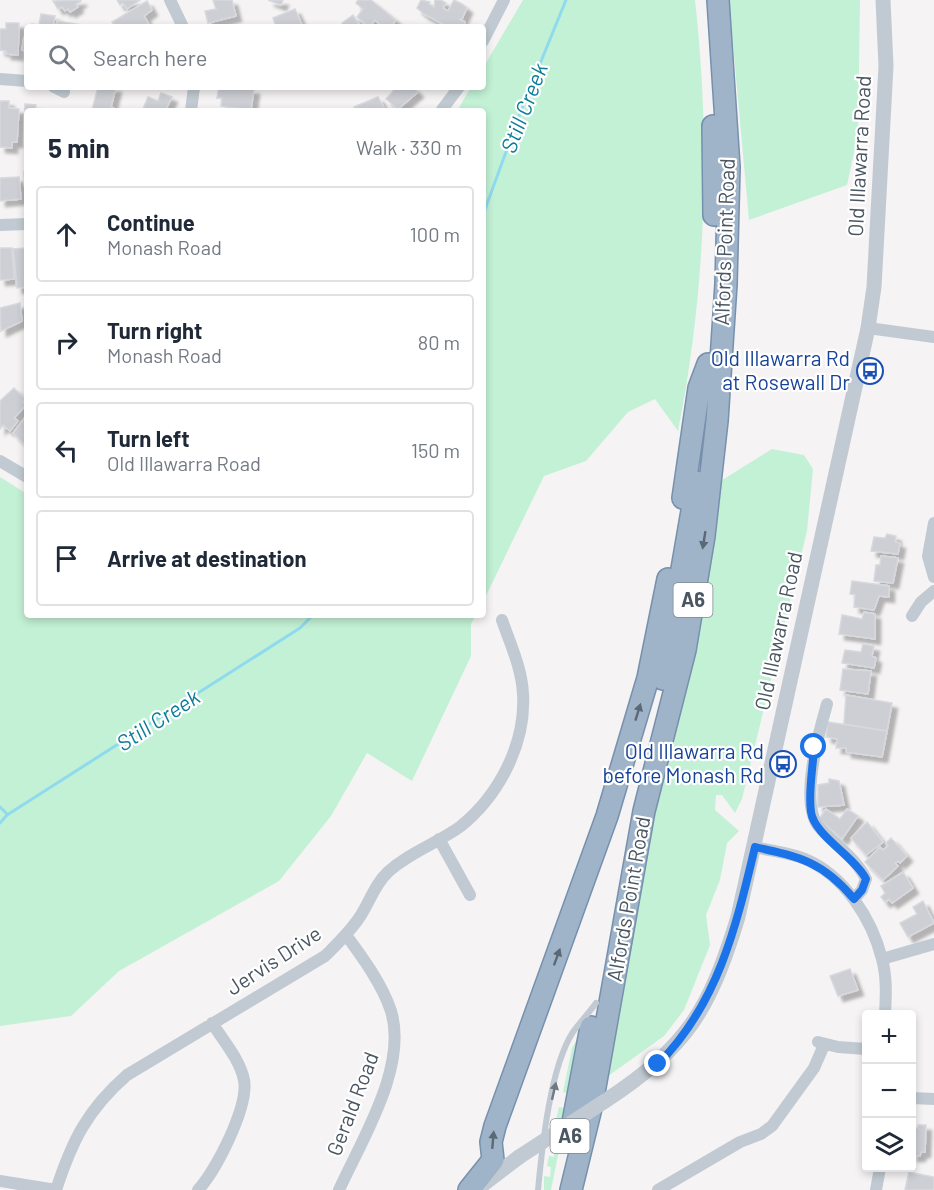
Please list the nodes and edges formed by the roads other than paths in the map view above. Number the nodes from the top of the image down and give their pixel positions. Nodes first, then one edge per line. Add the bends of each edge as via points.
1 (170, 0) edge
2 (504, 0) edge
3 (706, 0) edge
4 (718, 0) edge
5 (883, 0) edge
6 (182, 24) edge
7 (486, 35) edge
8 (0, 79) edge
9 (24, 81) edge
10 (194, 90) edge
11 (457, 90) edge
12 (191, 108) edge
13 (443, 108) edge
14 (24, 224) edge
15 (0, 225) edge
16 (868, 328) junction
17 (934, 337) edge
18 (708, 363) junction
19 (0, 461) edge
20 (24, 475) edge
21 (934, 523) edge
22 (934, 577) edge
23 (934, 591) edge
24 (912, 616) dead end
25 (502, 620) dead end
26 (827, 704) dead end
27 (439, 839) junction
28 (755, 847) junction
29 (470, 895) dead end
30 (854, 899) junction
31 (346, 935) junction
32 (934, 944) edge
33 (882, 959) junction
34 (596, 1003) junction
35 (885, 1010) edge
36 (212, 1023) junction
37 (862, 1048) edge
38 (916, 1098) edge
39 (934, 1099) edge
40 (879, 1172) edge
41 (0, 1181) edge
42 (56, 1190) edge
43 (198, 1190) edge
44 (339, 1190) edge
45 (469, 1190) edge
46 (476, 1190) edge
47 (538, 1190) edge
48 (558, 1190) edge
49 (571, 1190) edge
50 (658, 1190) edge
51 (876, 1190) edge

1 - 6 street
2 - 7 street
3 - 18 highway, Alfords Point Road / A6 via 714,201 714,291
4 -> 49 highway, Alfords Point Road / A6 via 729,167 727,273 704,536 685,650 644,811 592,1104
5 - 16 street, Old Illawarra Road via 886,66 874,287
8 - 9 street
10 - 12 street
11 - 13 street
14 - 15 street
16 - 17 street
16 - 28 street, Old Illawarra Road
18 - 34 highway, Alfords Point Road / A6 via 700,458 673,634
45 -> 18 highway, A6 via 493,1160 491,1142 495,1126 607,816 648,678 678,531 699,388
19 - 20 street
21 - 22 street via 928,556
23 - 24 street
25 - 27 street, Jervis Drive via 518,665 523,694 521,725 513,755 498,786 477,812
26 - 30 street via 814,747 811,813 817,826 861,868 866,879
27 - 29 street
27 - 31 street, Jervis Drive via 384,875
28 - 30 street via 820,866
28 - 46 street, Old Illawarra Road, bridge via 726,957 705,1005 683,1037 658,1064
30 - 33 street
31 - 36 street, Jervis Drive via 301,972
31 - 44 street, Gerald Road via 378,982 391,1012 395,1038 393,1066 384,1091
32 - 33 street
33 - 35 street
47 -> 34 lane via 548,1116 561,1060 572,1033
34 - 48 highway, Alfords Point Road / A6
36 - 42 street, Jervis Drive via 110,1089 82,1124
36 - 43 street via 239,1066 244,1095 210,1176
37 - 50 street via 820,1043 814,1068 772,1126
38 - 39 street
40 - 51 street
41 - 42 street

